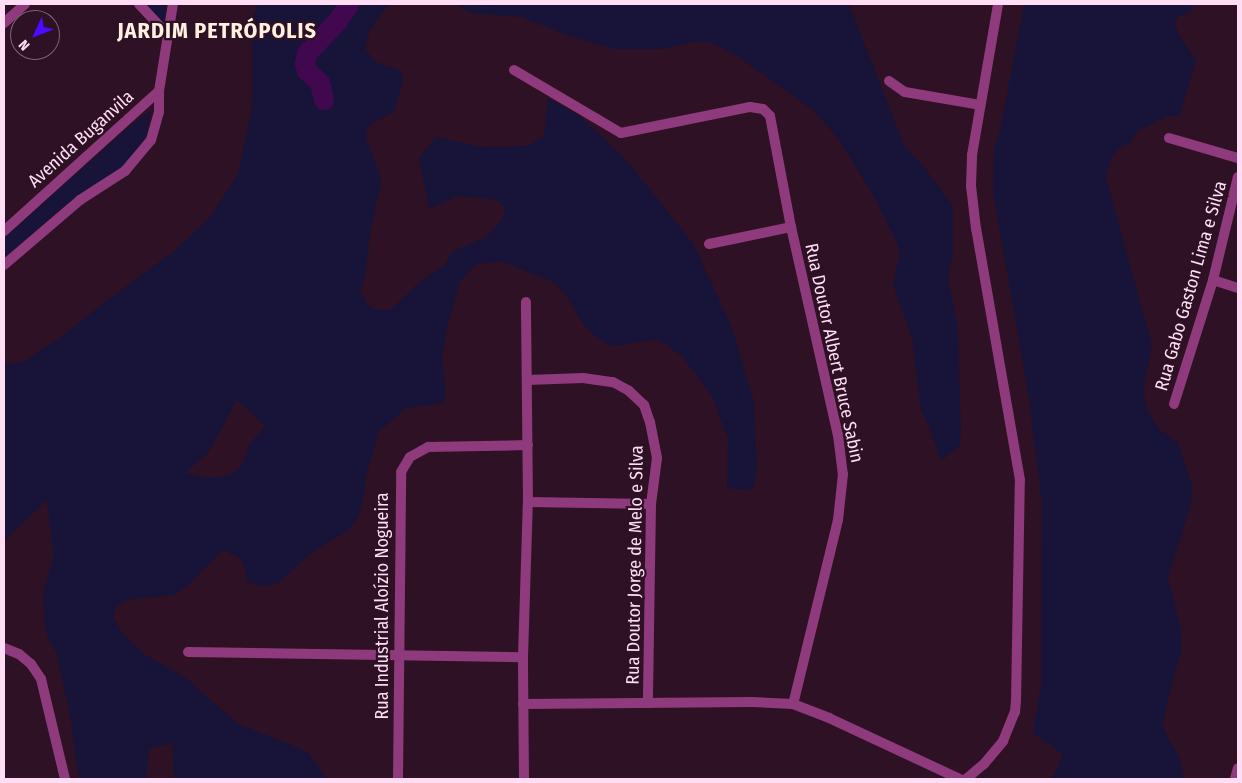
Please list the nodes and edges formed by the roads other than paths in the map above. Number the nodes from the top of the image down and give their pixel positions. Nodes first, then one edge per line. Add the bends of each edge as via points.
1 (25, 4) edge
2 (139, 4) edge
3 (174, 4) edge
4 (998, 4) edge
5 (4, 23) edge
6 (168, 35) junction
7 (514, 70) dead end
8 (889, 80) dead end
9 (158, 91) junction
10 (980, 105) junction
11 (1170, 138) dead end
12 (1238, 158) edge
13 (1238, 177) edge
14 (791, 228) junction
15 (4, 231) edge
16 (709, 244) dead end
17 (4, 265) edge
18 (1213, 280) junction
19 (1238, 288) edge
20 (526, 302) dead end
21 (527, 380) junction
22 (1174, 404) dead end
23 (528, 445) junction
24 (528, 502) junction
25 (651, 504) junction
26 (4, 648) edge
27 (188, 652) dead end
28 (398, 654) junction
29 (523, 657) junction
30 (648, 703) junction
31 (523, 704) junction
32 (793, 704) junction
33 (1238, 768) edge
34 (65, 779) edge
35 (398, 779) edge
36 (524, 779) edge
37 (960, 779) edge
38 (966, 779) edge
39 (1235, 779) edge

1 - 5 street
2 - 6 street
3 - 6 street, Avenida Buganvila
4 - 10 street
6 - 9 street, Avenida Buganvila
7 - 14 street, Rua Doutor Albert Bruce Sabin via 622,133 750,107 763,109 773,125
8 - 10 street via 905,92
9 - 15 street, Avenida Buganvila
9 - 17 street, Avenida Buganvila via 156,128 138,157 116,178 80,200
10 - 38 street via 971,186 1017,455 1020,523 1015,712 1003,741
11 - 12 street
13 - 18 street, Rua Gabo Gaston Lima e Silva
14 - 16 street
14 - 32 street, Rua Doutor Albert Bruce Sabin via 838,435 843,474 838,520
18 - 19 street
18 - 22 street, Rua Gabo Gaston Lima e Silva
20 - 21 street
21 - 23 street
21 - 25 street, Rua Doutor Jorge de Melo e Silva via 583,378 613,382 644,405 657,458
23 - 24 street
23 - 28 street, Rua Industrial Aloízio Nogueira via 428,447 410,457 400,477
24 - 25 street
24 - 29 street
25 - 30 street, Rua Doutor Jorge de Melo e Silva
26 - 34 street via 31,664 40,679
27 - 28 street
28 - 29 street
28 - 35 street, Rua Industrial Aloízio Nogueira
29 - 31 street
30 - 31 street
30 - 32 street
31 - 36 street
32 - 37 street
33 - 39 street

